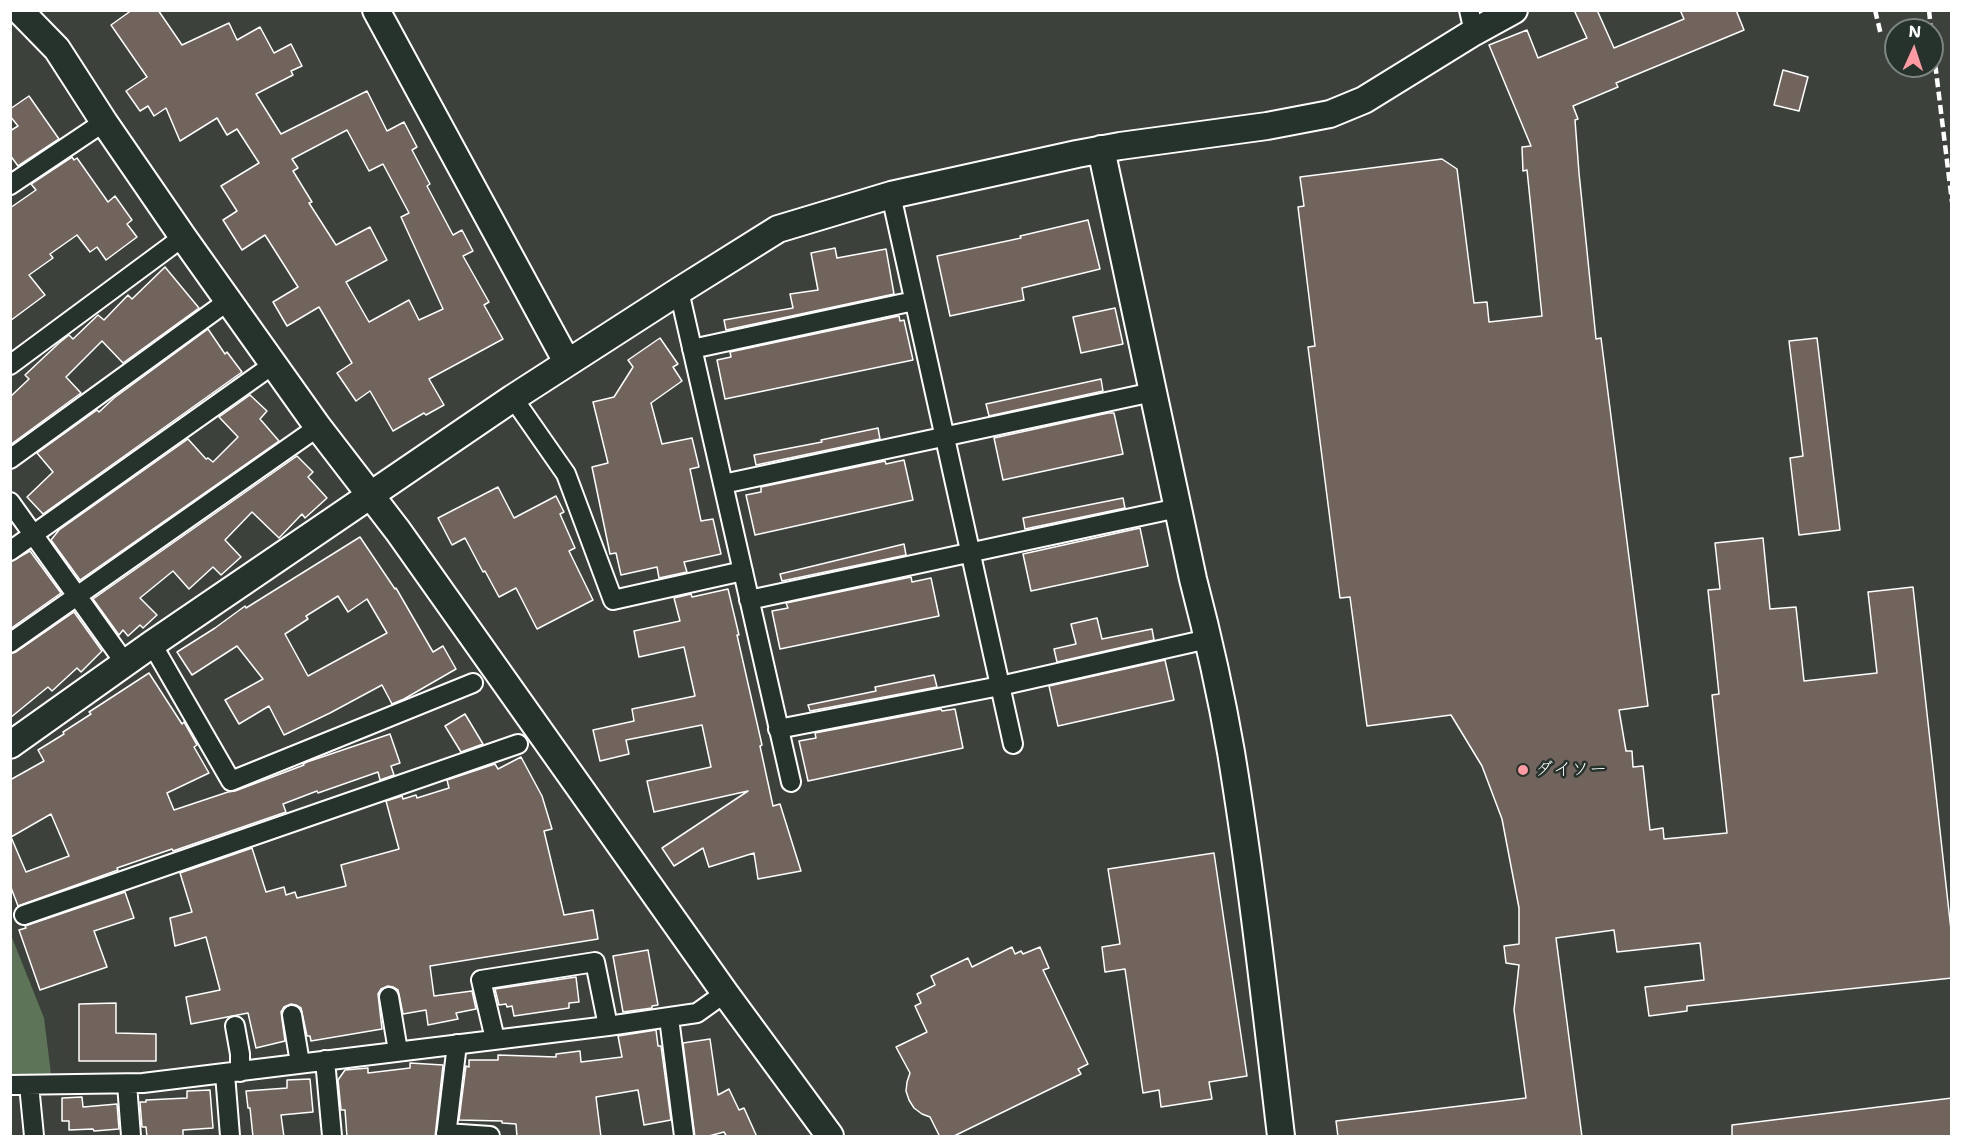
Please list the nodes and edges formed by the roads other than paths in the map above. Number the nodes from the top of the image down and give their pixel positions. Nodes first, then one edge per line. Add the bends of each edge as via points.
1 (376, 10) edge
2 (1514, 10) edge
3 (22, 17) edge
4 (1472, 21) edge
5 (104, 122) junction
6 (1101, 149) junction
7 (10, 184) edge
8 (891, 195) junction
9 (183, 237) junction
10 (679, 291) junction
11 (228, 301) junction
12 (914, 301) junction
13 (692, 349) junction
14 (567, 362) junction
15 (10, 364) edge
16 (273, 364) junction
17 (1153, 392) junction
18 (513, 398) junction
19 (318, 427) junction
20 (945, 438) junction
21 (10, 459) edge
22 (723, 484) junction
23 (371, 496) junction
24 (10, 502) edge
25 (1178, 508) junction
26 (34, 534) junction
27 (10, 551) edge
28 (970, 552) junction
29 (743, 572) junction
30 (78, 596) junction
31 (749, 600) junction
32 (1208, 639) junction
33 (10, 643) edge
34 (152, 644) junction
35 (125, 663) junction
36 (473, 683) dead end
37 (1000, 686) junction
38 (778, 729) junction
39 (518, 744) dead end
40 (1013, 744) dead end
41 (10, 745) edge
42 (791, 782) dead end
43 (24, 915) dead end
44 (725, 993) junction
45 (389, 997) dead end
46 (292, 1015) dead end
47 (669, 1018) junction
48 (235, 1026) dead end
49 (608, 1026) junction
50 (495, 1039) junction
51 (457, 1044) junction
52 (398, 1051) junction
53 (325, 1060) junction
54 (300, 1063) junction
55 (232, 1073) junction
56 (127, 1084) junction
57 (10, 1085) edge
58 (29, 1085) junction
59 (446, 1135) edge
60 (34, 1137) edge
61 (131, 1137) edge
62 (230, 1137) edge
63 (332, 1137) edge
64 (490, 1137) edge
65 (684, 1137) edge
66 (830, 1137) edge
67 (1281, 1137) edge

1 - 14 street
2 - 4 street
3 - 5 street via 57,49
4 - 6 street via 1364,100 1330,114
5 - 7 street
5 - 9 street
6 - 8 street
6 - 17 street
8 - 10 street via 778,229
8 - 12 street
9 - 11 street
9 - 15 street
10 - 13 street
10 - 14 street
11 - 16 street
11 - 21 street
12 - 13 street
12 - 20 street
13 - 22 street
14 - 18 street
16 - 19 street
16 - 26 street
17 - 20 street
17 - 25 street
18 - 23 street
18 - 29 street via 566,474 613,600
19 - 23 street
19 - 30 street
20 - 22 street
20 - 28 street
22 - 29 street
23 - 34 street
23 - 44 street
24 - 26 street
25 - 28 street
25 - 32 street
26 - 27 street
26 - 30 street
28 - 31 street
28 - 37 street
29 - 31 street
30 - 33 street
30 - 35 street
31 - 38 street
32 - 37 street
32 - 67 street via 1231,750 1251,882
34 - 35 street
34 - 36 street via 231,781
35 - 41 street
37 - 38 street
37 - 40 street
38 - 42 street
39 - 43 street
44 - 47 street via 698,1013
44 - 66 street
45 - 52 street
46 - 54 street
47 - 49 street
47 - 65 street
48 - 55 street via 240,1054
49 - 50 street
49 - 50 street via 595,962 481,980
50 - 51 street
51 - 52 street
51 - 59 street
52 - 53 street
53 - 54 street
53 - 63 street
54 - 55 street
55 - 56 street
55 - 62 street
56 - 58 street
56 - 61 street
57 - 58 street
58 - 60 street
59 - 64 street

